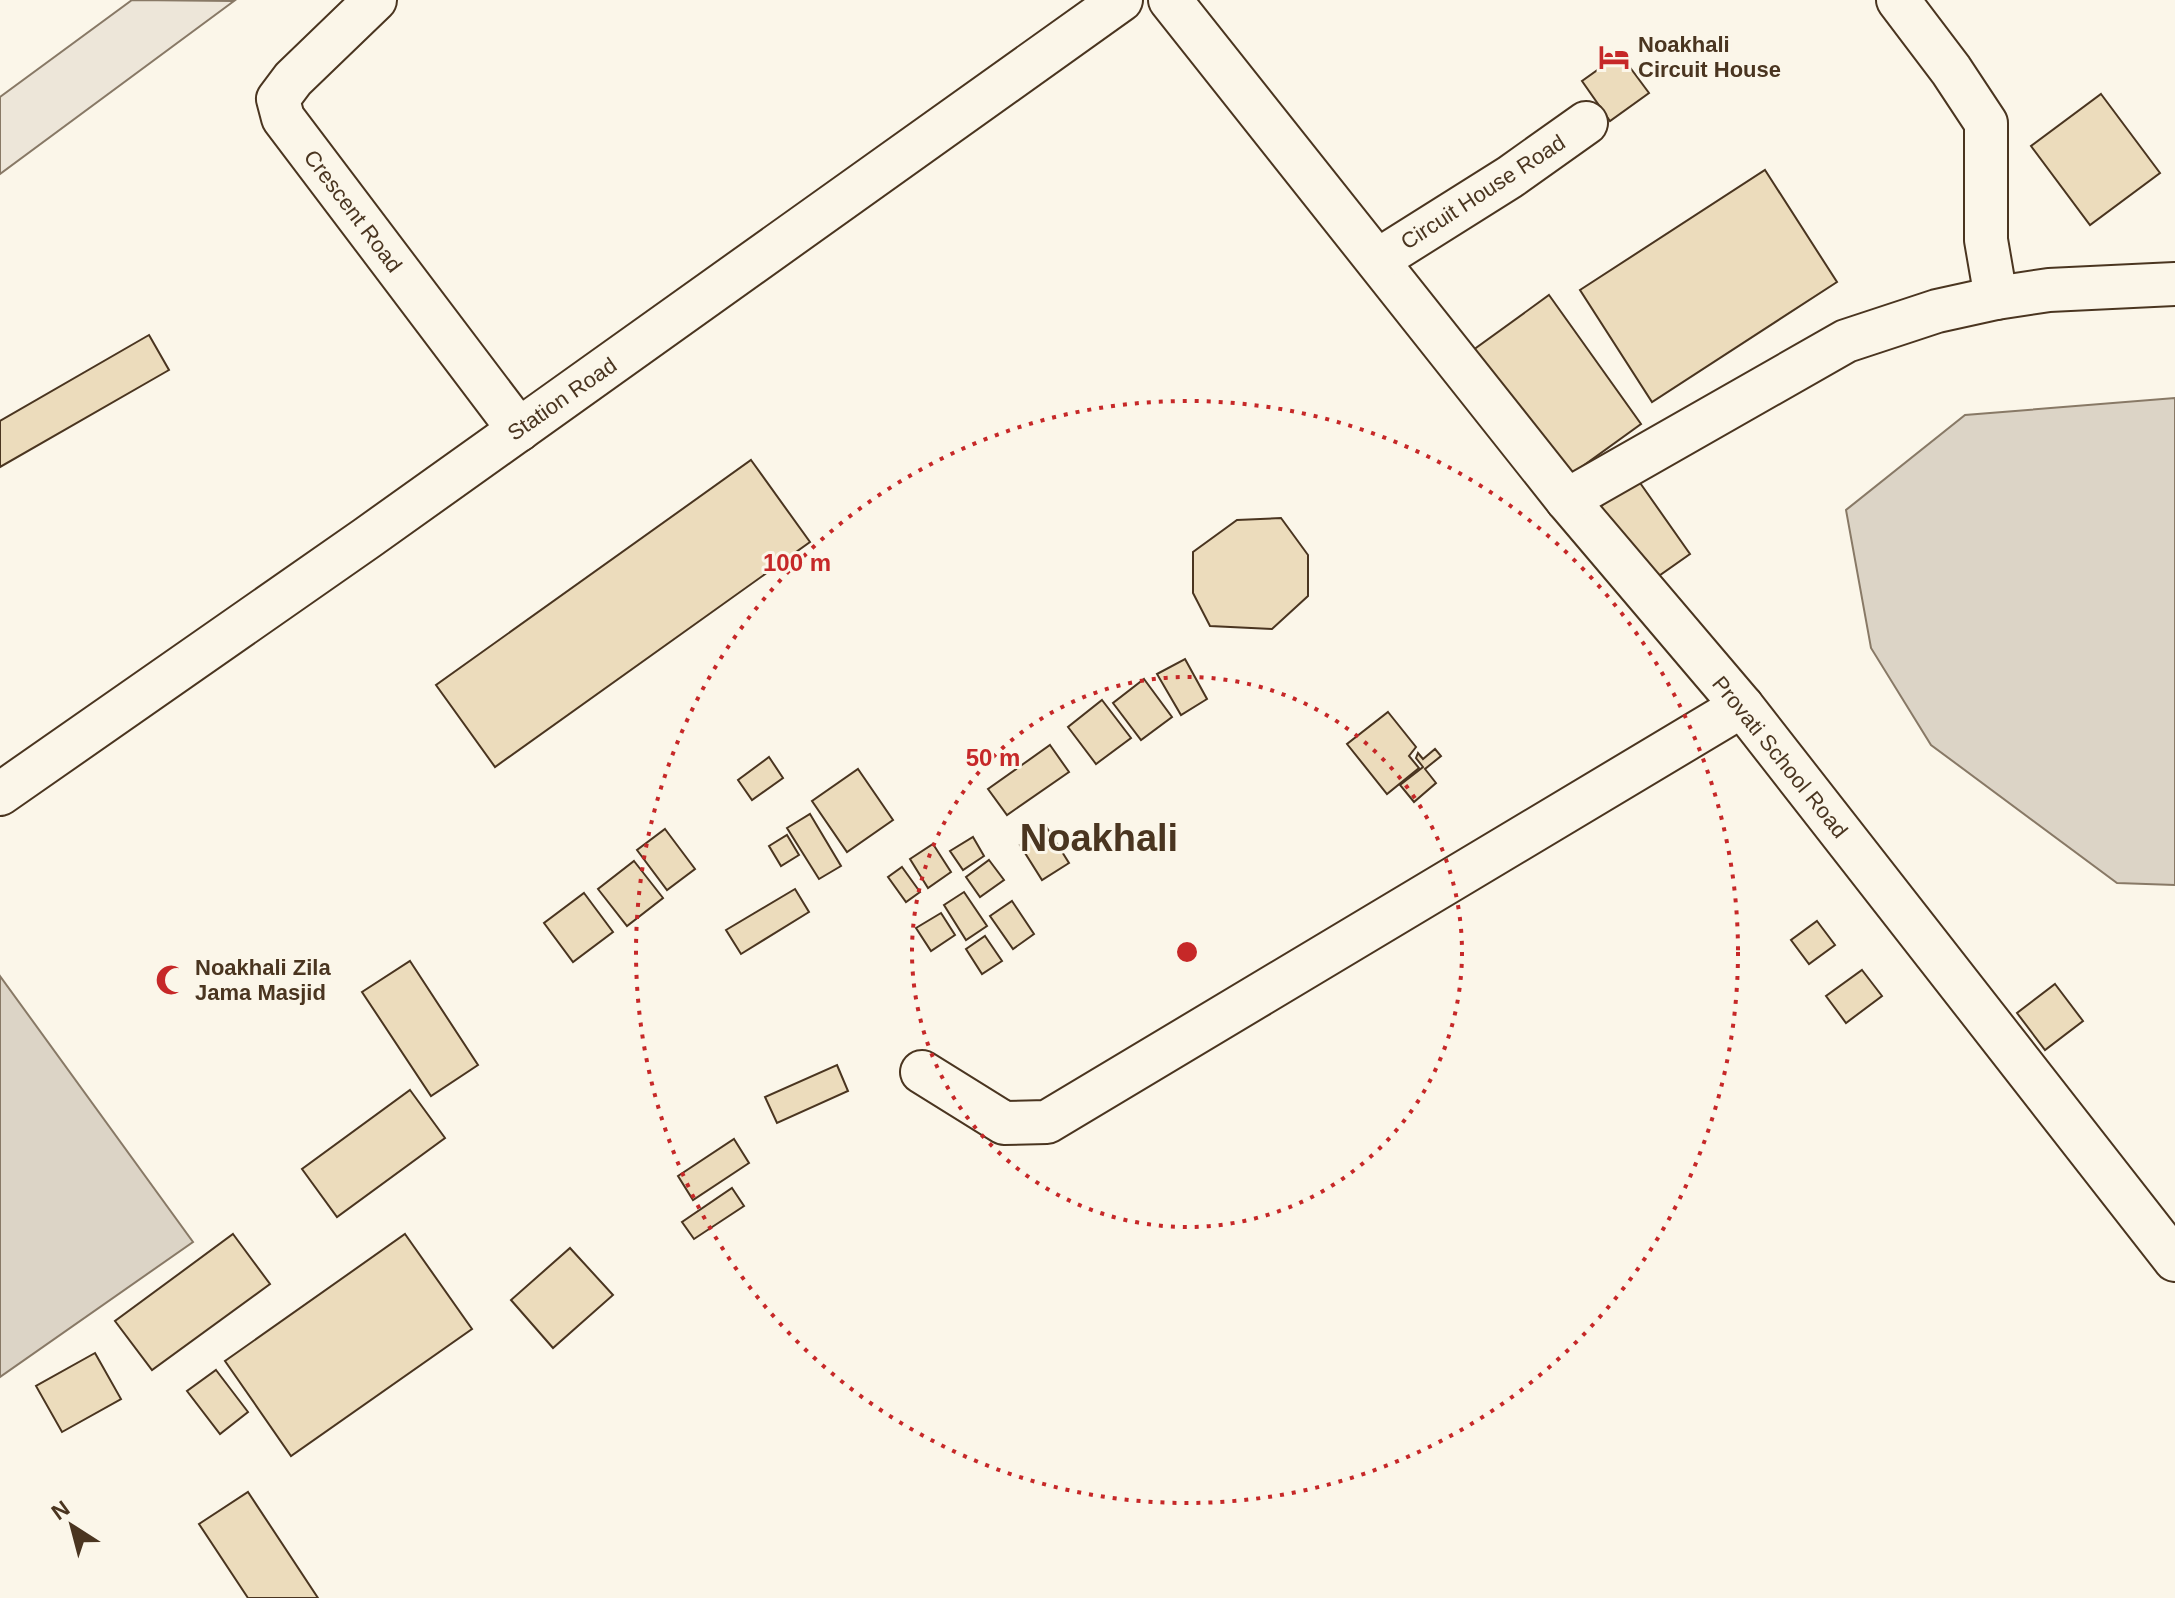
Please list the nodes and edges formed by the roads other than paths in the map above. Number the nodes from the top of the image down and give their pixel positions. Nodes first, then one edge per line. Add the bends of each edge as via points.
1 (375, 0) edge
2 (1121, 0) edge
3 (1170, 0) edge
4 (1898, 0) edge
5 (1586, 123) dead end
6 (1378, 260) junction
7 (2175, 284) edge
8 (1996, 298) junction
9 (519, 430) junction
10 (1567, 500) junction
11 (1742, 706) junction
12 (0, 794) edge
13 (922, 1072) dead end
14 (2170, 1243) edge

1 - 9 street, Crescent Road via 293,79 278,99 283,118
2 - 9 street, Station Road
3 - 6 street, Provati School Road
4 - 8 street via 1986,123 1986,240
5 - 6 street, Circuit House Road
6 - 10 street, Provati School Road
7 - 8 street
8 - 10 street via 1846,341
9 - 12 street, Station Road
10 - 11 street, Provati School Road
11 - 13 street via 1047,1122 1004,1123
11 - 14 street, Provati School Road

